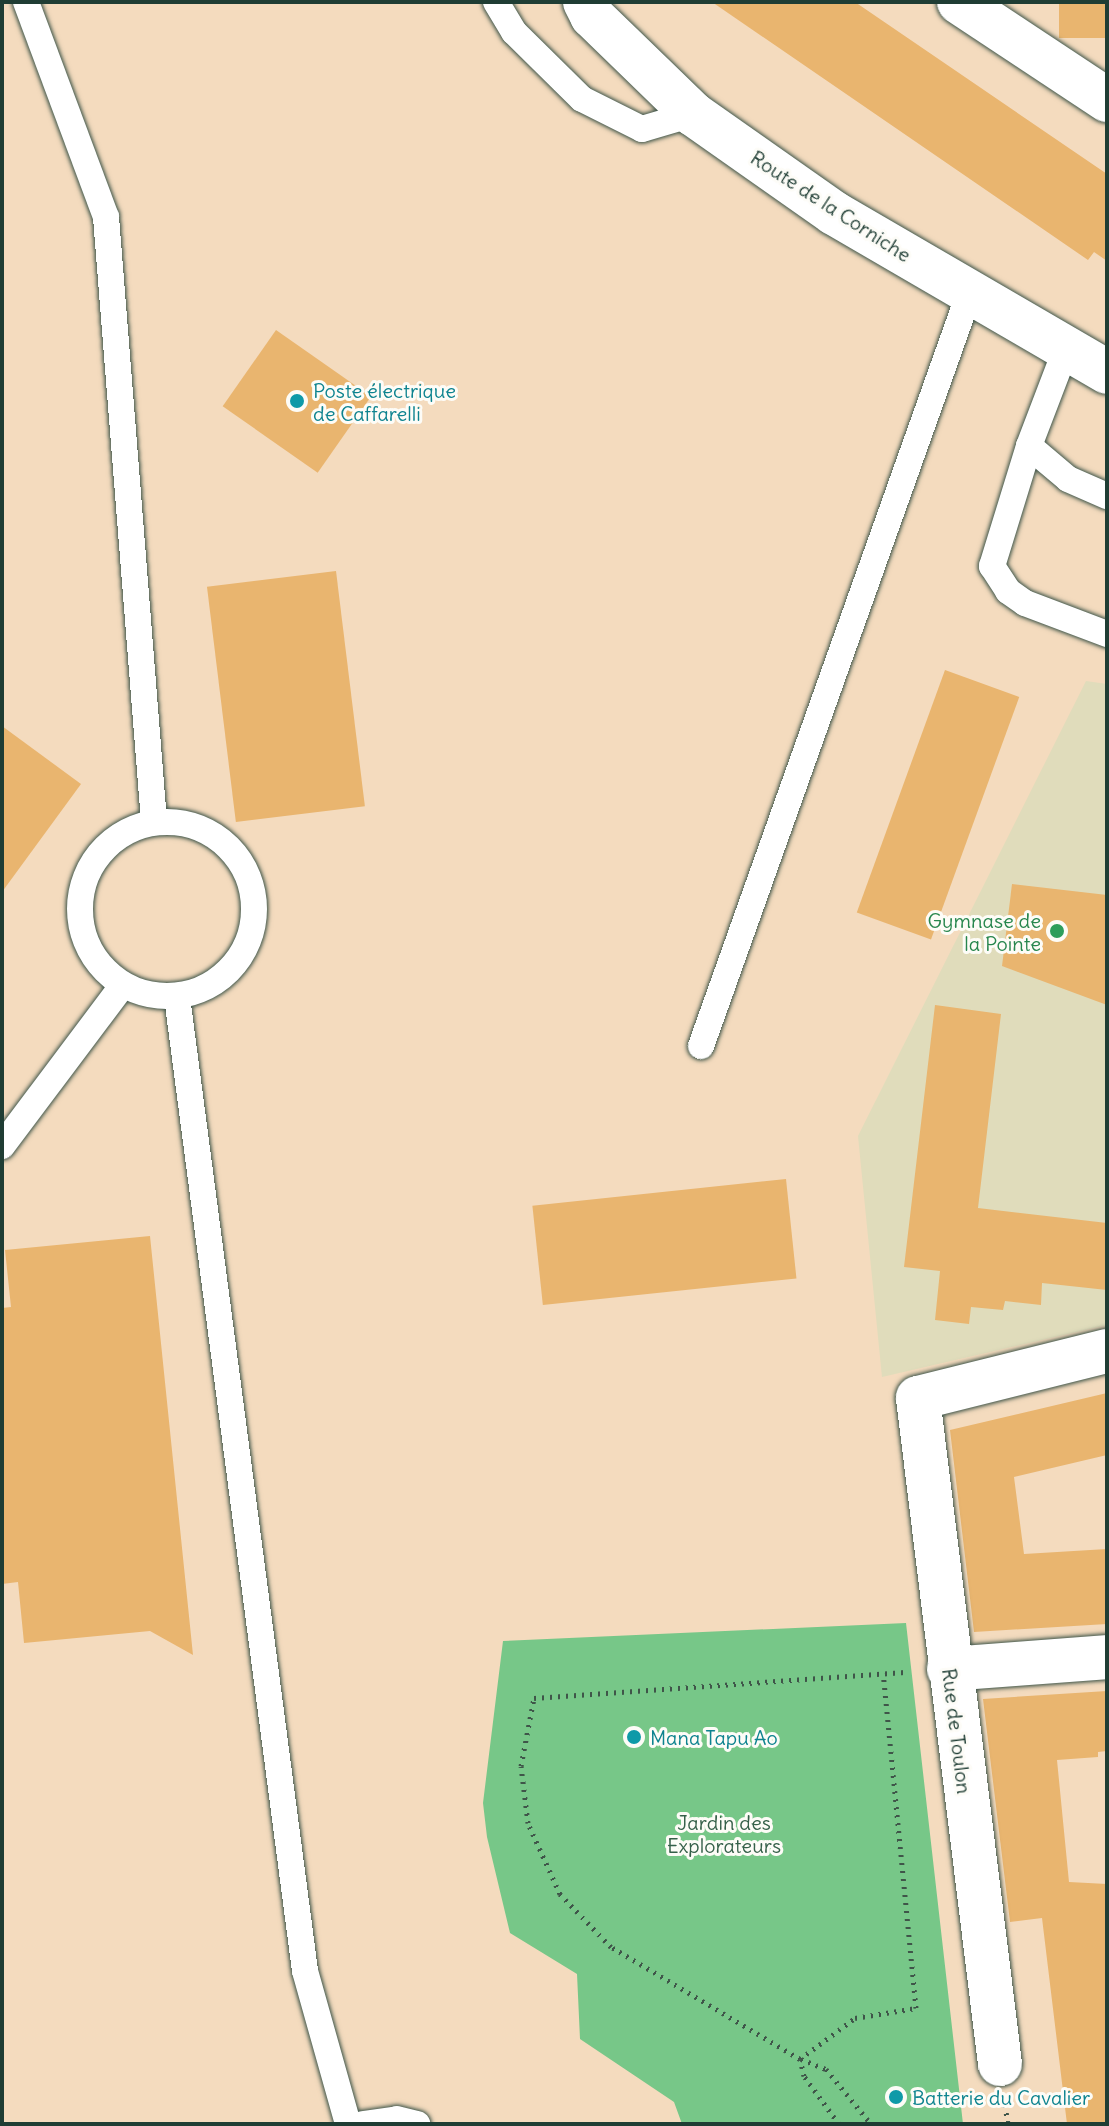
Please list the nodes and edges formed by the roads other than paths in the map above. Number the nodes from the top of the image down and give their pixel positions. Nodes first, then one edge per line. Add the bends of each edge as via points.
1 (26, 2) edge
2 (496, 2) edge
3 (959, 2) edge
4 (594, 7) edge
5 (1107, 100) edge
6 (693, 114) junction
7 (969, 294) junction
8 (1066, 349) junction
9 (1107, 372) edge
10 (1029, 446) junction
11 (1107, 496) edge
12 (1107, 634) edge
13 (154, 821) junction
14 (123, 985) junction
15 (177, 997) junction
16 (701, 1046) dead end
17 (2, 1146) edge
18 (1107, 1351) edge
19 (1107, 1657) edge
20 (949, 1669) junction
21 (1000, 2064) dead end
22 (348, 2124) edge
23 (363, 2124) edge
24 (417, 2124) edge

1 - 13 lane via 106,217
2 - 6 lane via 514,32 582,99 642,129
3 - 5 street
4 - 6 street, Route de la Corniche
6 - 7 street, Route de la Corniche via 834,213
7 - 8 street, Route de la Corniche
7 - 16 lane
8 - 9 street, Route de la Corniche
8 - 10 lane
10 - 11 lane via 1068,479
10 - 12 lane via 992,566 1008,591 1025,603
13 - 14 lane via 125,831 101,850 85,877 79,907 84,937 99,964
13 - 15 lane via 189,823 217,835 239,857 255,898 253,929 242,957 206,988
14 - 15 lane via 151,996
14 - 17 lane
15 - 22 lane via 305,1971
18 - 20 street, Rue de Toulon via 918,1398
19 - 20 street
20 - 21 street, Rue de Toulon
23 - 24 lane via 397,2119

